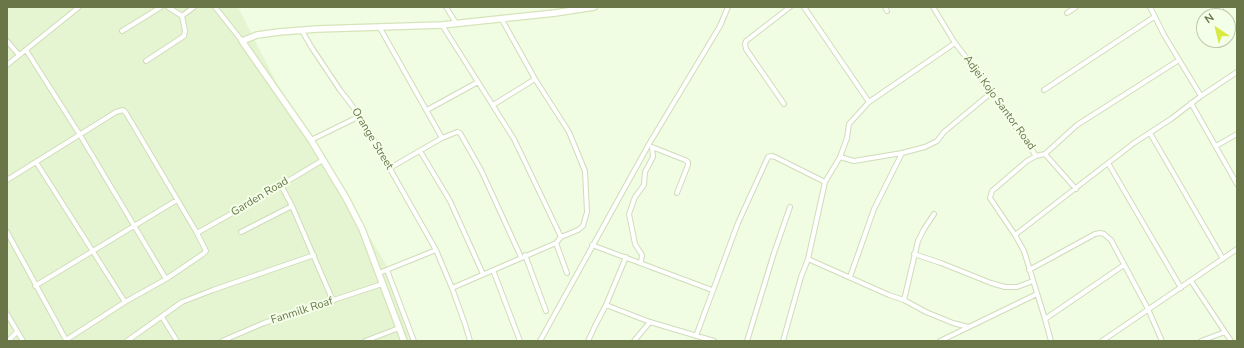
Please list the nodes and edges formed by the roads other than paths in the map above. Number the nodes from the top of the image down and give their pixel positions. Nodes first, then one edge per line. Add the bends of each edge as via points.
1 (79, 7) edge
2 (161, 7) edge
3 (168, 7) edge
4 (194, 7) edge
5 (214, 7) edge
6 (446, 7) edge
7 (594, 7) edge
8 (728, 7) edge
9 (790, 7) edge
10 (804, 7) edge
11 (932, 7) edge
12 (1076, 7) edge
13 (1150, 7) edge
14 (1067, 13) dead end
15 (182, 16) junction
16 (1154, 17) junction
17 (501, 18) junction
18 (456, 23) junction
19 (442, 24) junction
20 (380, 28) junction
21 (122, 31) dead end
22 (302, 31) junction
23 (7, 41) edge
24 (242, 41) junction
25 (955, 43) junction
26 (26, 50) junction
27 (19, 55) junction
28 (1179, 60) junction
29 (146, 61) dead end
30 (7, 65) edge
31 (1237, 72) edge
32 (535, 79) junction
33 (478, 82) junction
34 (1044, 90) dead end
35 (991, 91) junction
36 (1201, 96) junction
37 (869, 102) junction
38 (1191, 103) junction
39 (784, 104) dead end
40 (493, 105) junction
41 (427, 110) junction
42 (360, 116) junction
43 (80, 134) junction
44 (1150, 134) junction
45 (1237, 134) edge
46 (442, 138) junction
47 (311, 140) junction
48 (651, 146) junction
49 (1216, 146) junction
50 (420, 151) junction
51 (902, 153) junction
52 (1045, 154) junction
53 (1036, 156) junction
54 (840, 157) junction
55 (323, 160) junction
56 (36, 162) junction
57 (1108, 163) junction
58 (390, 168) junction
59 (7, 180) edge
60 (825, 182) junction
61 (1237, 184) edge
62 (281, 185) junction
63 (1076, 189) junction
64 (677, 193) dead end
65 (177, 200) junction
66 (292, 206) junction
67 (790, 208) dead end
68 (934, 214) dead end
69 (134, 226) junction
70 (7, 232) edge
71 (241, 232) dead end
72 (197, 233) junction
73 (1015, 235) junction
74 (561, 237) junction
75 (556, 243) junction
76 (592, 245) junction
77 (436, 250) junction
78 (1235, 250) edge
79 (92, 252) junction
80 (914, 254) junction
81 (314, 255) junction
82 (523, 256) junction
83 (1237, 256) edge
84 (626, 257) junction
85 (808, 259) junction
86 (1223, 259) junction
87 (641, 262) junction
88 (1124, 265) junction
89 (387, 270) junction
90 (493, 270) junction
91 (1029, 270) junction
92 (379, 273) junction
93 (567, 273) dead end
94 (484, 274) junction
95 (850, 278) junction
96 (166, 279) junction
97 (1191, 280) junction
98 (1033, 281) junction
99 (382, 284) junction
100 (35, 286) junction
101 (452, 288) junction
102 (1181, 288) junction
103 (712, 290) junction
104 (1037, 294) junction
105 (904, 300) junction
106 (332, 301) junction
107 (125, 302) junction
108 (606, 305) junction
109 (1148, 309) junction
110 (546, 311) dead end
111 (7, 314) edge
112 (162, 317) junction
113 (1045, 319) junction
114 (650, 322) junction
115 (968, 327) junction
116 (399, 328) junction
117 (17, 332) junction
118 (1225, 332) junction
119 (698, 338) edge
120 (8, 341) edge
121 (23, 341) edge
122 (127, 341) edge
123 (176, 341) edge
124 (222, 341) edge
125 (364, 341) edge
126 (404, 341) edge
127 (414, 341) edge
128 (470, 341) edge
129 (520, 341) edge
130 (540, 341) edge
131 (588, 341) edge
132 (634, 341) edge
133 (714, 341) edge
134 (747, 341) edge
135 (783, 341) edge
136 (940, 341) edge
137 (1051, 341) edge
138 (1102, 341) edge
139 (1162, 341) edge
140 (1200, 341) edge
141 (1231, 341) edge

1 - 26 street
2 - 21 street
3 - 15 street
4 - 15 street
5 - 24 street
6 - 18 street
7 - 17 street via 555,14
8 - 48 street via 720,26
9 - 39 street via 745,44
10 - 37 street
11 - 25 street, Adjei Kojo Santor Road
12 - 14 street
13 - 16 street
15 - 29 street via 184,36
16 - 28 street
16 - 34 street
17 - 18 street
17 - 32 street
18 - 19 street
19 - 20 street
19 - 33 street
20 - 22 street
20 - 41 street
22 - 24 street via 257,35
22 - 42 street, Orange Street
23 - 27 street
24 - 47 street
25 - 35 street, Adjei Kojo Santor Road
25 - 37 street
26 - 27 street
26 - 43 street
27 - 30 street
28 - 36 street
28 - 52 street via 1077,125
31 - 36 street
32 - 40 street
32 - 74 street via 569,132 585,171 587,212 583,226
33 - 40 street
33 - 41 street
35 - 51 street via 937,141
35 - 53 street, Adjei Kojo Santor Road
36 - 38 street
37 - 54 street via 849,124
38 - 44 street
38 - 49 street
40 - 74 street via 514,139
41 - 46 street
42 - 47 street
42 - 58 street, Orange Street
43 - 56 street
43 - 65 street via 123,110
43 - 69 street
44 - 57 street
44 - 86 street
45 - 49 street
46 - 50 street
46 - 82 street via 460,133
47 - 55 street
48 - 64 street via 688,162
48 - 76 street
48 - 87 street via 653,157 645,172 644,185 635,197 629,214 635,244 642,255
49 - 61 street
50 - 58 street
50 - 94 street via 450,201
51 - 54 street via 854,160
51 - 95 street via 874,209
52 - 53 street
52 - 63 street
53 - 73 street, Adjei Kojo Santor Road via 992,191 990,198
54 - 60 street
55 - 62 street, Garden Road
55 - 92 street via 355,214
56 - 59 street
56 - 79 street
57 - 63 street
57 - 102 street
58 - 77 street, Orange Street
60 - 85 street
60 - 103 street via 775,157 768,157 738,223
62 - 66 street
62 - 72 street, Garden Road
63 - 73 street
65 - 69 street
65 - 72 street
66 - 71 street
66 - 81 street
67 - 134 street
68 - 80 street via 918,241
69 - 79 street
69 - 96 street
70 - 100 street
72 - 96 street via 206,251
73 - 91 street, Adjei Kojo Santor Road via 1024,251
74 - 75 street
75 - 82 street
75 - 93 street
76 - 84 street
76 - 130 street
77 - 89 street
77 - 101 street, Orange Street
78 - 83 street
78 - 86 street
79 - 100 street
79 - 107 street
80 - 98 street via 991,284 1017,287
80 - 105 street
81 - 106 street
81 - 112 street via 182,302
82 - 90 street
82 - 110 street
84 - 87 street
84 - 108 street
85 - 95 street
85 - 135 street
86 - 97 street
87 - 103 street
88 - 91 street via 1111,240 1100,233
88 - 109 street
88 - 113 street
89 - 92 street
89 - 127 street
90 - 94 street
90 - 129 street
91 - 98 street, Adjei Kojo Santor Road
92 - 99 street
94 - 101 street
95 - 105 street
96 - 107 street
97 - 102 street
97 - 118 street
98 - 104 street, Adjei Kojo Santor Road
99 - 106 street, Fanmilk Roaf
99 - 116 street
100 - 107 street via 66,340
101 - 128 street, Orange Street
102 - 109 street
103 - 119 street
104 - 113 street, Adjei Kojo Santor Road
104 - 115 street
105 - 115 street via 926,312
106 - 124 street, Fanmilk Roaf via 264,323
108 - 114 street
108 - 131 street
109 - 138 street
109 - 139 street
111 - 117 street
112 - 122 street
112 - 123 street
113 - 137 street, Adjei Kojo Santor Road
114 - 119 street
114 - 132 street
115 - 136 street
116 - 125 street
116 - 126 street
117 - 120 street
117 - 121 street
118 - 140 street
118 - 141 street
119 - 133 street

